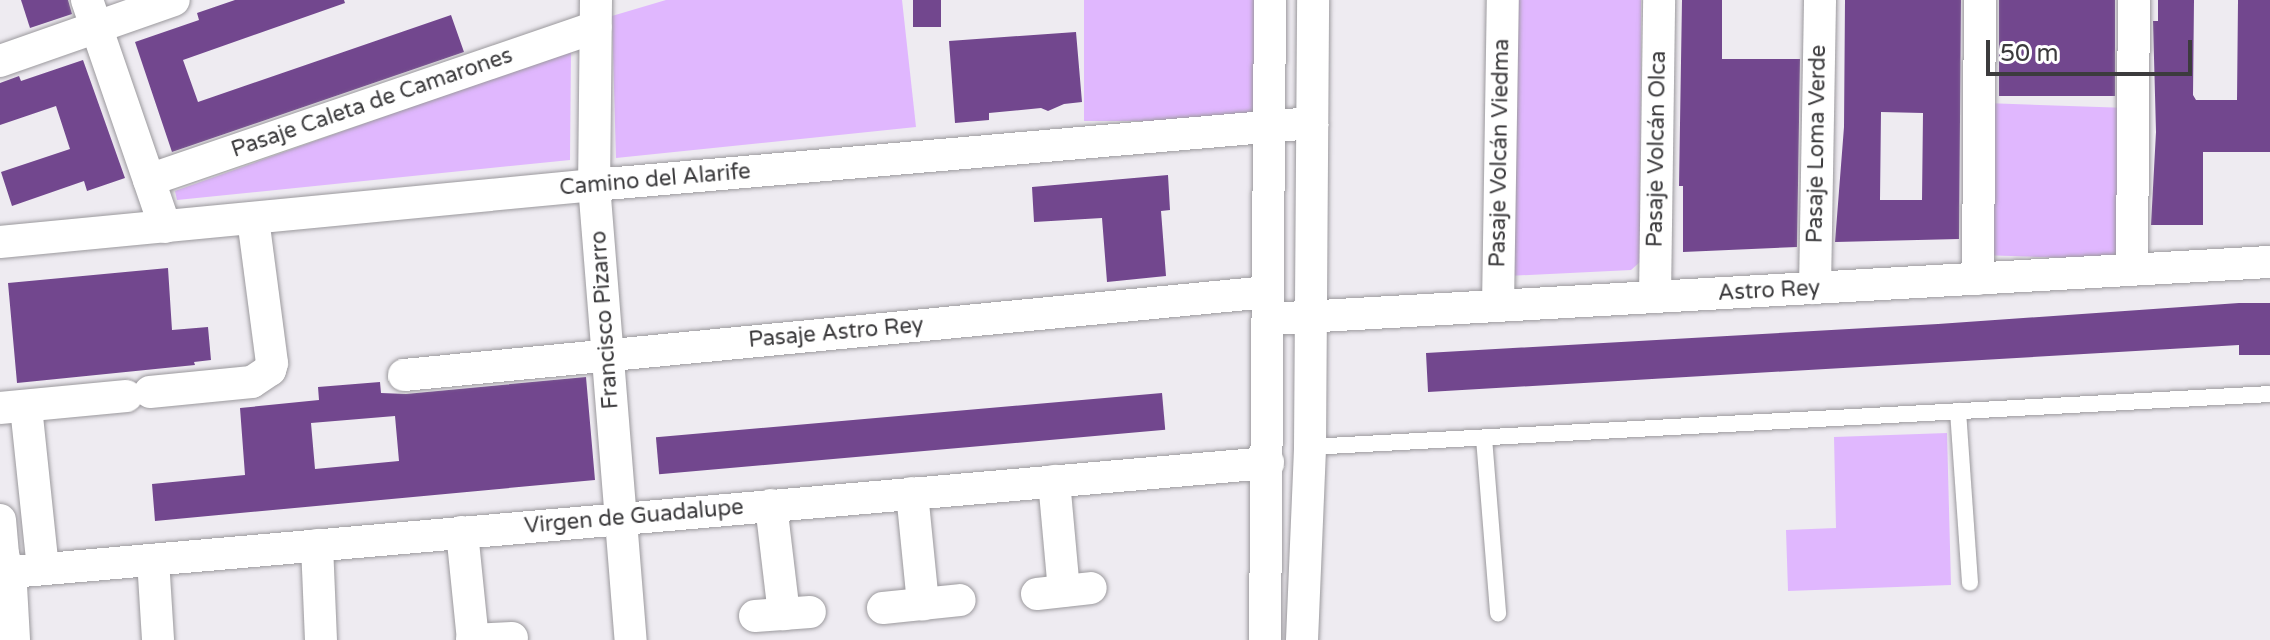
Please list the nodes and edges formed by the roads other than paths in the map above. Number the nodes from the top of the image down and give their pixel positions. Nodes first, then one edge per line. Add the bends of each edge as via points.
1 (174, 0) edge
2 (1270, 0) edge
3 (1313, 0) edge
4 (1503, 0) edge
5 (1659, 0) edge
6 (1820, 0) edge
7 (1980, 0) edge
8 (2134, 0) edge
9 (599, 8) edge
10 (92, 14) edge
11 (0, 61) edge
12 (1312, 123) junction
13 (1269, 127) junction
14 (149, 180) junction
15 (594, 185) junction
16 (253, 218) junction
17 (165, 227) junction
18 (0, 242) edge
19 (2270, 262) edge
20 (2132, 270) junction
21 (1978, 279) junction
22 (1815, 288) junction
23 (1655, 297) junction
24 (1268, 306) junction
25 (1498, 306) junction
26 (1310, 317) junction
27 (607, 356) junction
28 (404, 375) dead end
29 (2270, 394) edge
30 (13, 408) edge
31 (1958, 411) junction
32 (1484, 438) junction
33 (1310, 447) junction
34 (1268, 463) junction
35 (1054, 481) junction
36 (912, 493) junction
37 (771, 505) junction
38 (620, 518) junction
39 (0, 520) edge
40 (462, 532) junction
41 (317, 545) junction
42 (153, 560) junction
43 (43, 569) junction
44 (4, 572) edge
45 (1970, 583) dead end
46 (1064, 591) dead end
47 (960, 600) dead end
48 (923, 604) junction
49 (883, 608) dead end
50 (1498, 613) dead end
51 (783, 614) dead end
52 (512, 638) dead end
53 (14, 640) edge
54 (158, 640) edge
55 (321, 640) edge
56 (472, 640) edge
57 (631, 640) edge
58 (1265, 640) edge
59 (1302, 640) edge

1 - 10 street
2 - 13 street
3 - 12 street
4 - 25 street, Pasaje Volcán Viedma
5 - 23 street, Pasaje Volcán Olca
6 - 22 street, Pasaje Loma Verde
7 - 21 street
8 - 20 street
9 - 14 street, Pasaje Caleta de Camarones
9 - 15 street, Francisco Pizarro
10 - 11 street
10 - 14 street
12 - 13 street, Camino del Alarife
12 - 26 street
13 - 15 street, Camino del Alarife
13 - 24 street
14 - 17 street
15 - 16 street, Camino del Alarife
15 - 27 street, Francisco Pizarro
16 - 17 street, Camino del Alarife
16 - 30 street via 270,370 252,382
17 - 18 street, Camino del Alarife
19 - 20 street, Astro Rey
20 - 21 street, Astro Rey
21 - 22 street, Astro Rey
22 - 23 street, Astro Rey
23 - 25 street, Astro Rey
24 - 26 street, Astro Rey
24 - 27 street, Pasaje Astro Rey
24 - 34 street
25 - 26 street, Astro Rey
26 - 33 street
27 - 28 street, Pasaje Astro Rey
27 - 38 street, Francisco Pizarro
29 - 31 lane
30 - 43 street
31 - 32 lane
31 - 45 lane
32 - 33 lane
32 - 50 lane
33 - 59 street
34 - 35 street, Virgen de Guadalupe
34 - 58 street
35 - 36 street, Virgen de Guadalupe
35 - 46 street
36 - 37 street, Virgen de Guadalupe
36 - 48 street
37 - 38 street, Virgen de Guadalupe
37 - 51 street
38 - 40 street, Virgen de Guadalupe
38 - 57 street, Francisco Pizarro
39 - 44 street
40 - 41 street, Virgen de Guadalupe
40 - 56 street
41 - 42 street, Virgen de Guadalupe
41 - 55 street
42 - 43 street, Virgen de Guadalupe
42 - 54 street
43 - 44 street, Virgen de Guadalupe
44 - 53 street
47 - 48 street
48 - 49 street
52 - 56 street

